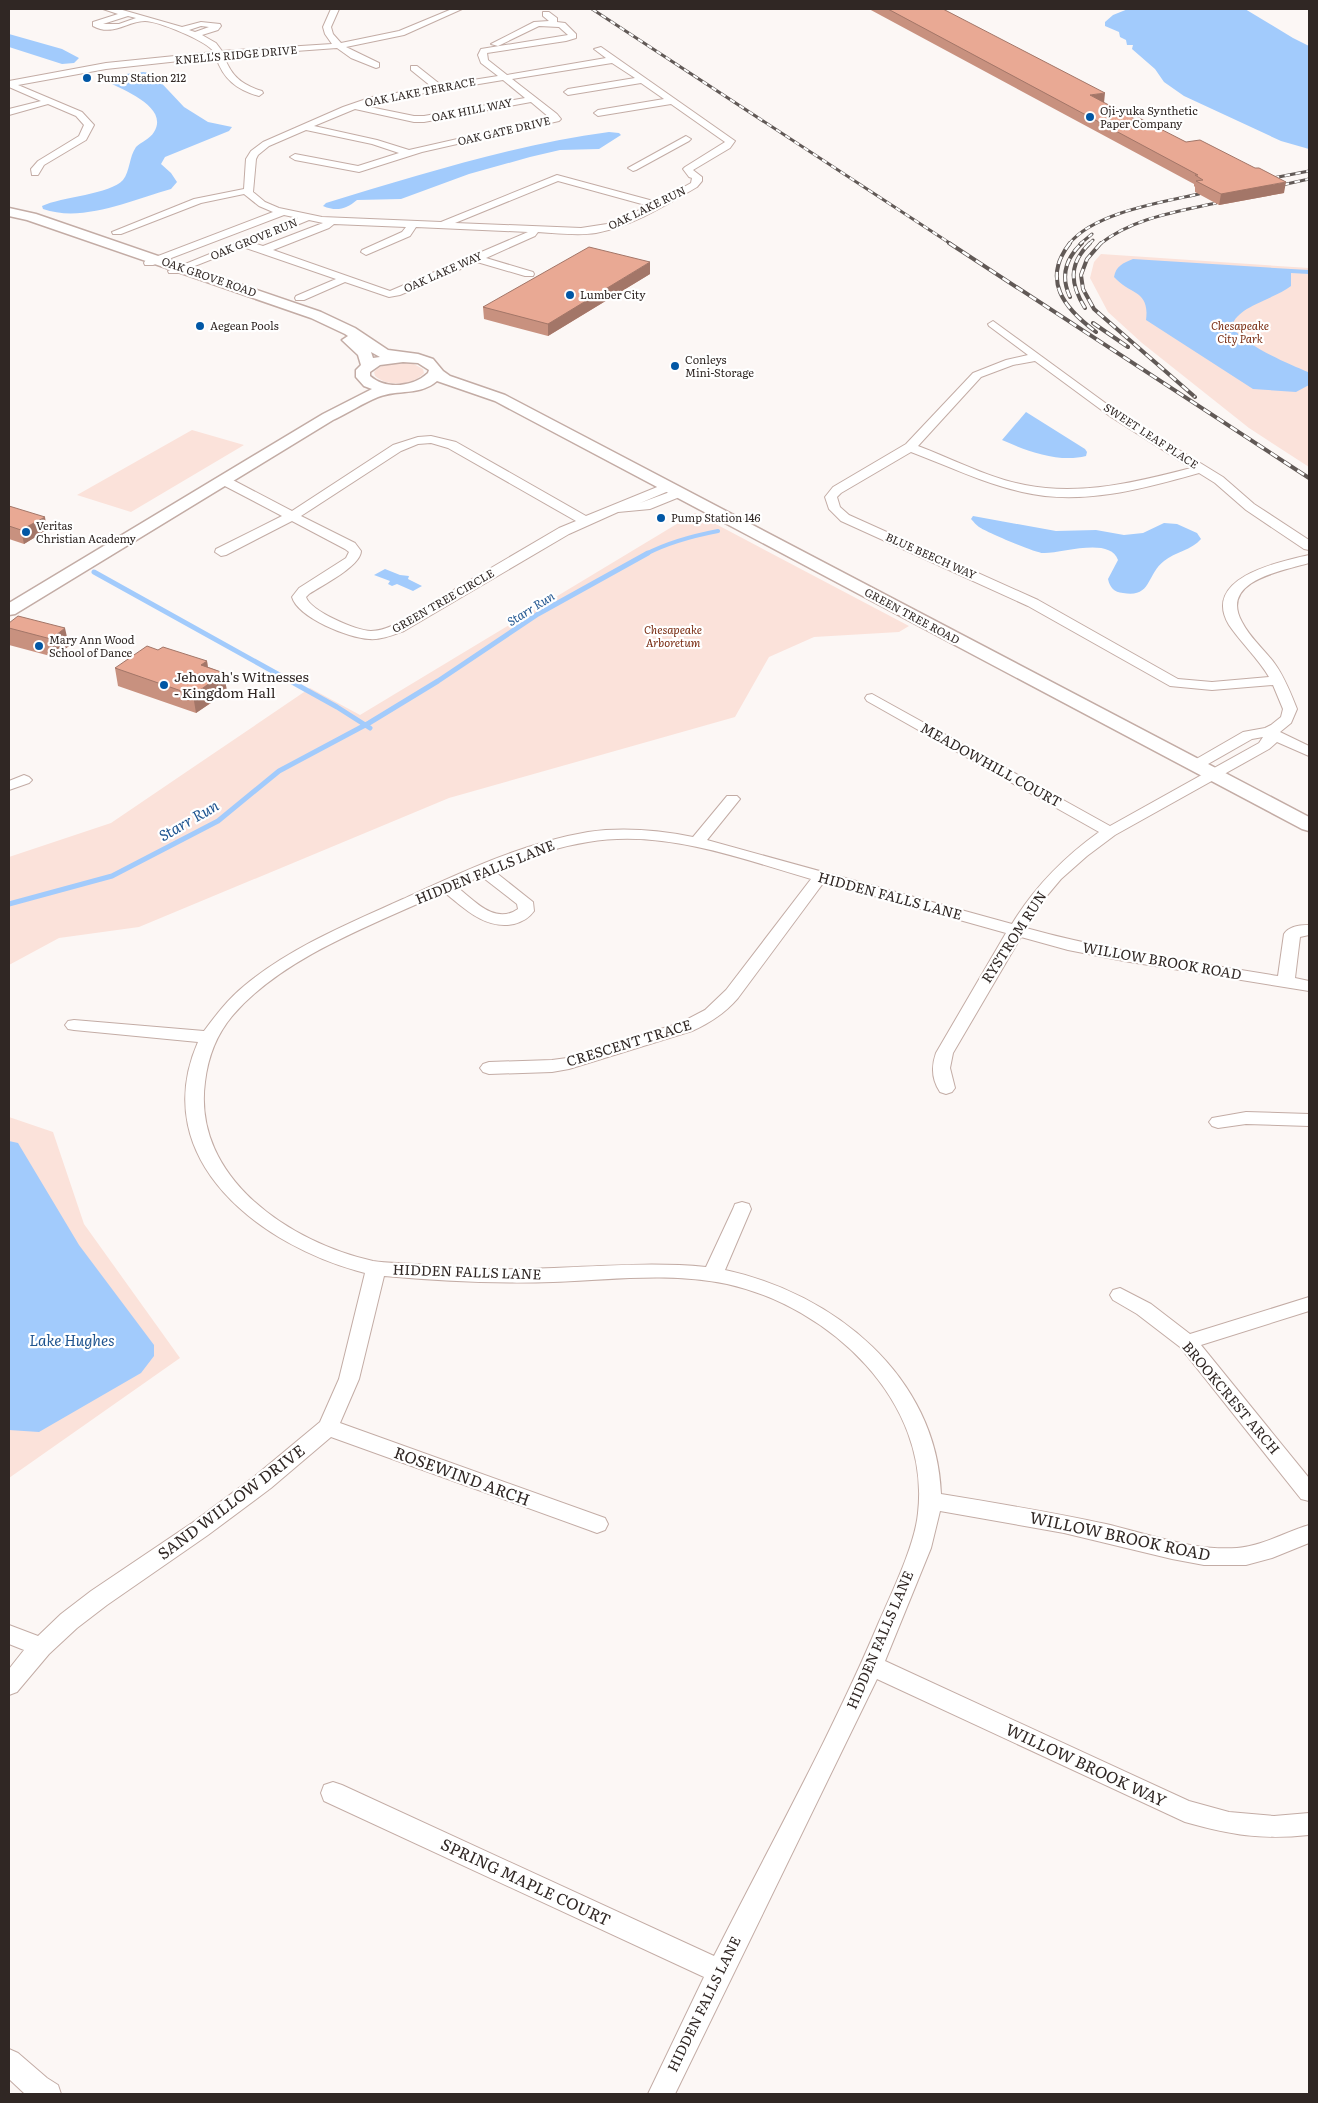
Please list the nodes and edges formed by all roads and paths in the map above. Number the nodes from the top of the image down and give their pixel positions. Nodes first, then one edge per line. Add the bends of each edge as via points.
1 (107, 9) edge
2 (335, 9) edge
3 (458, 9) edge
4 (128, 14) junction
5 (546, 14) dead end
6 (144, 18) junction
7 (552, 23) junction
8 (179, 30) junction
9 (194, 35) junction
10 (340, 45) junction
11 (598, 49) dead end
12 (484, 51) junction
13 (220, 54) junction
14 (612, 60) junction
15 (376, 65) dead end
16 (414, 68) dead end
17 (504, 77) junction
18 (641, 80) junction
19 (9, 84) edge
20 (439, 88) junction
21 (568, 92) dead end
22 (259, 93) dead end
23 (532, 98) junction
24 (50, 101) junction
25 (671, 101) junction
26 (353, 106) junction
27 (9, 112) edge
28 (598, 113) dead end
29 (306, 127) junction
30 (686, 139) dead end
31 (662, 152) junction
32 (408, 153) junction
33 (295, 156) dead end
34 (702, 160) junction
35 (634, 168) dead end
36 (35, 173) dead end
37 (248, 191) junction
38 (656, 205) junction
39 (9, 212) edge
40 (282, 212) junction
41 (306, 218) junction
42 (331, 221) junction
43 (413, 224) junction
44 (440, 226) junction
45 (535, 229) junction
46 (117, 232) dead end
47 (243, 243) junction
48 (263, 250) junction
49 (366, 252) dead end
50 (476, 258) junction
51 (154, 261) junction
52 (177, 269) junction
53 (529, 274) dead end
54 (344, 278) junction
55 (300, 298) dead end
56 (993, 324) dead end
57 (1038, 357) junction
58 (402, 358) junction
59 (436, 373) junction
60 (367, 374) junction
61 (417, 386) junction
62 (393, 388) junction
63 (516, 407) junction
64 (328, 417) junction
65 (910, 447) junction
66 (1200, 469) junction
67 (224, 481) junction
68 (673, 490) junction
69 (292, 516) junction
70 (585, 521) junction
71 (1309, 546) edge
72 (221, 552) dead end
73 (1309, 559) edge
74 (9, 610) edge
75 (1278, 681) junction
76 (872, 698) dead end
77 (1269, 732) junction
78 (1309, 752) edge
79 (1196, 765) junction
80 (1215, 775) junction
81 (24, 780) dead end
82 (9, 786) edge
83 (732, 799) dead end
84 (1309, 825) edge
85 (1110, 832) junction
86 (697, 842) junction
87 (484, 871) junction
88 (820, 877) junction
89 (446, 886) junction
90 (1016, 929) junction
91 (1309, 930) edge
92 (1286, 982) junction
93 (1309, 986) edge
94 (74, 1025) dead end
95 (208, 1038) junction
96 (489, 1068) dead end
97 (946, 1088) dead end
98 (1309, 1120) edge
99 (1218, 1122) dead end
100 (742, 1209) dead end
101 (376, 1268) junction
102 (713, 1274) junction
103 (1120, 1294) dead end
104 (1309, 1304) edge
105 (1187, 1342) junction
106 (328, 1427) junction
107 (1309, 1493) edge
108 (929, 1501) junction
109 (597, 1524) dead end
110 (1309, 1534) edge
111 (9, 1634) edge
112 (42, 1647) junction
113 (872, 1666) junction
114 (9, 1685) edge
115 (333, 1793) dead end
116 (1309, 1824) edge
117 (719, 1971) junction
118 (9, 2062) edge
119 (48, 2094) edge
120 (661, 2094) edge

1 - 4 street
2 - 10 street via 327,28
3 - 10 street, KNELL'S RIDGE DRIVE via 393,35
4 - 6 street
4 - 6 street via 96,24 112,27
5 - 7 street via 554,20
6 - 8 street
7 - 12 street via 537,24
7 - 12 street via 562,25 574,36
8 - 9 street
8 - 9 street via 201,24 217,26
9 - 13 street via 211,43
10 - 13 street, KNELL'S RIDGE DRIVE
10 - 15 street via 351,55
11 - 14 street
12 - 17 street, OAK GATE DRIVE via 484,61
13 - 19 street, KNELL'S RIDGE DRIVE via 88,68
13 - 22 street via 224,68 239,85
14 - 17 street, OAK LAKE TERRACE
14 - 18 street
16 - 20 street
17 - 20 street, OAK LAKE TERRACE
17 - 23 street, OAK GATE DRIVE
18 - 21 street
18 - 25 street
19 - 24 street
20 - 26 street, OAK LAKE TERRACE via 374,99
23 - 26 street, OAK HILL WAY via 424,120
23 - 32 street, OAK GATE DRIVE via 556,120
24 - 27 street
24 - 36 street via 83,117 89,125 88,130 82,138 41,163
25 - 28 street
25 - 34 street via 730,141
26 - 29 street, OAK LAKE TERRACE
29 - 32 street
29 - 37 street, OAK LAKE TERRACE via 266,144 254,153
30 - 31 street
31 - 34 street
31 - 35 street
32 - 33 street via 344,174 328,173 328,169 335,166
34 - 38 street, OAK LAKE RUN via 688,169 697,177 694,185
37 - 40 street via 262,204
37 - 46 street via 204,199
38 - 44 street via 556,178
38 - 45 street, OAK LAKE RUN via 601,230
39 - 51 street, OAK GROVE ROAD
40 - 41 street
40 - 51 street, OAK GROVE RUN
41 - 42 street, OAK LAKE RUN
41 - 47 street, OAK GROVE RUN
42 - 43 street, OAK LAKE RUN
42 - 48 street
43 - 44 street, OAK LAKE RUN
43 - 49 street via 406,234
44 - 45 street, OAK LAKE RUN
45 - 50 street, OAK LAKE WAY via 531,234
47 - 48 street, OAK LAKE WAY
47 - 52 street, OAK GROVE RUN
48 - 54 street, OAK LAKE WAY
50 - 53 street
50 - 54 street, OAK LAKE WAY via 392,293
51 - 52 street, OAK GROVE ROAD
52 - 58 street, OAK GROVE ROAD via 334,323 383,353
52 - 60 street, OAK GROVE ROAD via 332,330 366,353
54 - 55 street
56 - 57 street, SWEET LEAF PLACE
57 - 65 street, BLUE BEECH WAY via 1010,362 977,375
57 - 66 street, SWEET LEAF PLACE via 1115,414
58 - 59 street, GREEN TREE ROAD via 429,363 435,367
58 - 60 street via 383,360
59 - 61 street
59 - 63 street, GREEN TREE ROAD via 445,379 490,393
60 - 62 street via 376,386
60 - 64 street
61 - 62 street, GREEN TREE ROAD
61 - 63 street, GREEN TREE ROAD via 448,387
62 - 64 street via 373,394
63 - 68 street, GREEN TREE ROAD
64 - 67 street
65 - 66 street via 999,482 1052,492 1115,490
65 - 75 street, BLUE BEECH WAY via 837,490 830,497 836,512 1033,602 1175,683 1212,686
66 - 71 street, SWEET LEAF PLACE via 1219,480 1250,508
67 - 69 street, GREEN TREE CIRCLE
67 - 74 street
68 - 70 street, GREEN TREE CIRCLE
68 - 79 street, GREEN TREE ROAD
69 - 70 street via 397,448 426,439 452,445
69 - 70 street, GREEN TREE CIRCLE via 355,551 351,561 304,591 299,596 300,601 309,611 368,635 399,628
69 - 72 street
73 - 75 street via 1248,580 1234,590 1229,601 1233,621
75 - 77 street via 1290,715
76 - 85 street, MEADOWHILL COURT
77 - 78 street
77 - 79 street via 1248,735
77 - 80 street, RYSTROM RUN via 1271,740 1264,746
79 - 80 street, GREEN TREE ROAD
80 - 84 street, GREEN TREE ROAD
80 - 85 street, RYSTROM RUN
81 - 82 street
83 - 86 street
85 - 90 street, RYSTROM RUN via 1055,876
86 - 87 street, HIDDEN FALLS LANE via 664,836 593,836 559,843
86 - 88 street, HIDDEN FALLS LANE
87 - 89 street, HIDDEN FALLS LANE
87 - 89 street via 525,902 526,911 520,917 504,922 493,920
88 - 90 street, HIDDEN FALLS LANE
88 - 96 street, CRESCENT TRACE via 717,1011 686,1027 569,1063
89 - 95 street, HIDDEN FALLS LANE via 284,964 246,993
90 - 92 street, WILLOW BROOK ROAD via 1068,945 1124,956
90 - 97 street, RYSTROM RUN via 940,1060 940,1074
91 - 92 street via 1292,934
92 - 93 street, WILLOW BROOK ROAD
94 - 95 street
95 - 101 street, HIDDEN FALLS LANE via 197,1071 194,1101 198,1132 207,1154 230,1189 256,1214 291,1236 331,1255
98 - 99 street via 1256,1118
100 - 102 street
101 - 102 street, HIDDEN FALLS LANE via 484,1275 642,1270
101 - 106 street, SAND WILLOW DRIVE via 349,1379
102 - 108 street, HIDDEN FALLS LANE via 761,1288 799,1304 833,1324 881,1367 903,1398 919,1431 927,1466
103 - 105 street, BROOKCREST ARCH
104 - 105 street
105 - 107 street, BROOKCREST ARCH
106 - 109 street, ROSEWIND ARCH
106 - 112 street, SAND WILLOW DRIVE via 247,1494 69,1621
108 - 110 street, WILLOW BROOK ROAD via 1017,1514 1173,1551 1216,1557 1258,1553
108 - 113 street, HIDDEN FALLS LANE via 924,1533
111 - 112 street
112 - 114 street, SAND WILLOW DRIVE
113 - 116 street, WILLOW BROOK WAY via 1185,1811 1230,1823 1274,1827
113 - 117 street, HIDDEN FALLS LANE
115 - 117 street, SPRING MAPLE COURT
117 - 120 street, HIDDEN FALLS LANE
118 - 119 street

